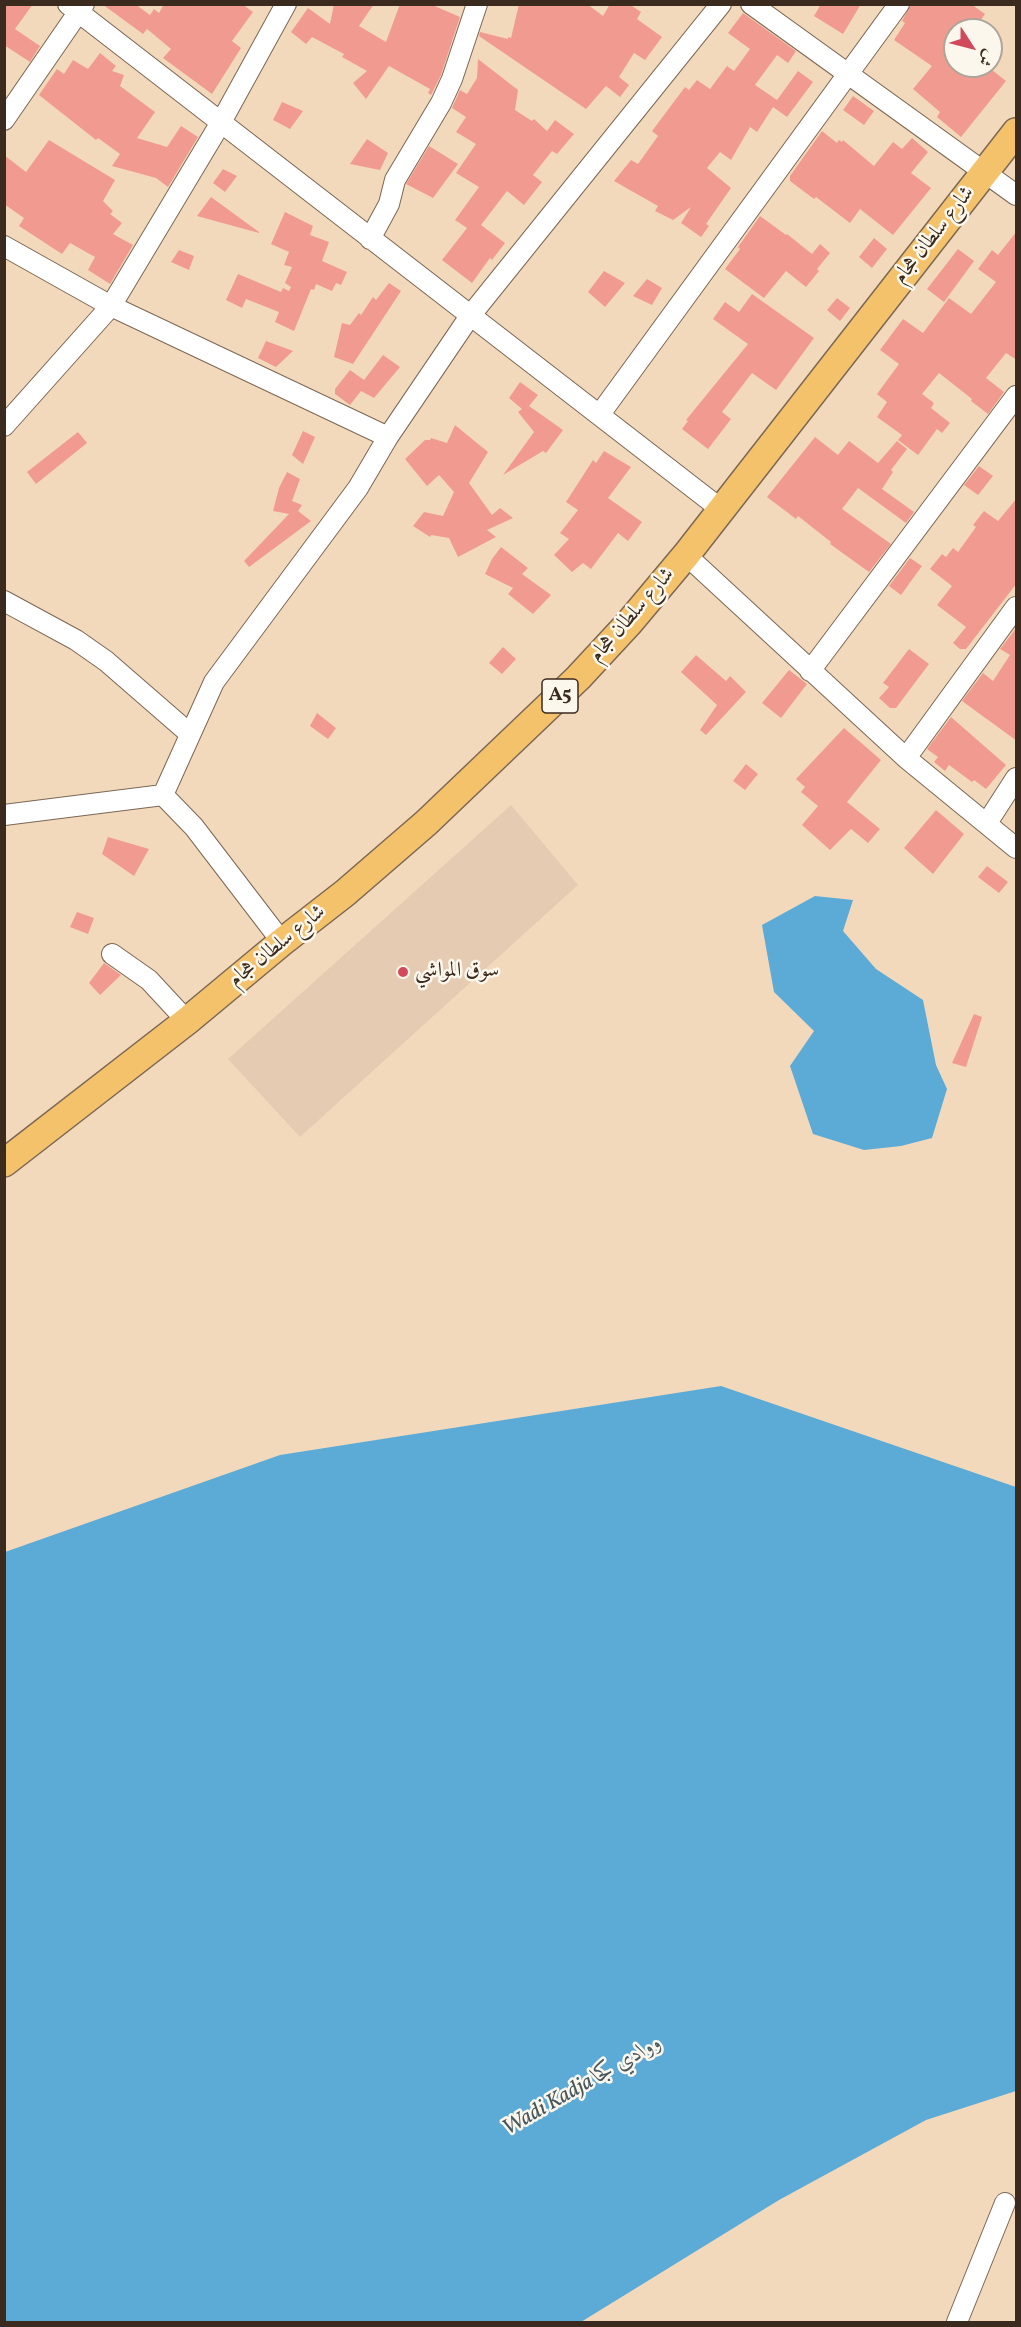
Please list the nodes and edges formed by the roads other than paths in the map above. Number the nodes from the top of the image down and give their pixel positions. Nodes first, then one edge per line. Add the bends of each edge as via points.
1 (286, 4) edge
2 (477, 4) edge
3 (721, 4) edge
4 (751, 4) edge
5 (899, 4) edge
6 (77, 7) edge
7 (849, 75) junction
8 (4, 120) edge
9 (220, 124) junction
10 (1017, 132) edge
11 (985, 171) junction
12 (1017, 195) edge
13 (370, 239) junction
14 (4, 246) edge
15 (111, 306) junction
16 (470, 316) junction
17 (1017, 396) edge
18 (600, 414) junction
19 (4, 426) edge
20 (388, 437) junction
21 (722, 510) junction
22 (686, 555) junction
23 (4, 601) edge
24 (1017, 607) edge
25 (810, 670) junction
26 (190, 734) junction
27 (906, 758) junction
28 (1017, 778) edge
29 (163, 795) junction
30 (4, 815) edge
31 (987, 823) junction
32 (1017, 848) edge
33 (282, 942) junction
34 (112, 954) dead end
35 (187, 1022) junction
36 (4, 1162) edge
37 (1005, 2203) dead end
38 (957, 2322) edge

1 - 9 street
2 - 13 street via 452,79 395,180 389,204
3 - 16 street
4 - 7 street
5 - 7 street
6 - 8 street
6 - 9 street
7 - 11 street
7 - 18 street
9 - 13 street
9 - 15 street
10 - 11 highway, شارع سلطان هجام / A5
11 - 12 street
11 - 21 highway, شارع سلطان هجام / A5
13 - 16 street
14 - 15 street
15 - 19 street
15 - 20 street
16 - 18 street
16 - 20 street
17 - 25 street
18 - 21 street
20 - 26 street via 358,488 214,682
21 - 22 highway, شارع سلطان هجام / A5
22 - 25 street
22 - 33 highway, شارع سلطان هجام / A5 via 578,678 471,781 345,893
23 - 26 street via 84,645
24 - 27 street
25 - 27 street
26 - 29 street
27 - 31 street
28 - 31 street
29 - 30 street
29 - 33 street via 194,827
31 - 32 street
33 - 35 highway, شارع سلطان هجام / A5
34 - 35 street via 149,980
35 - 36 highway, شارع سلطان هجام / A5
37 - 38 street

